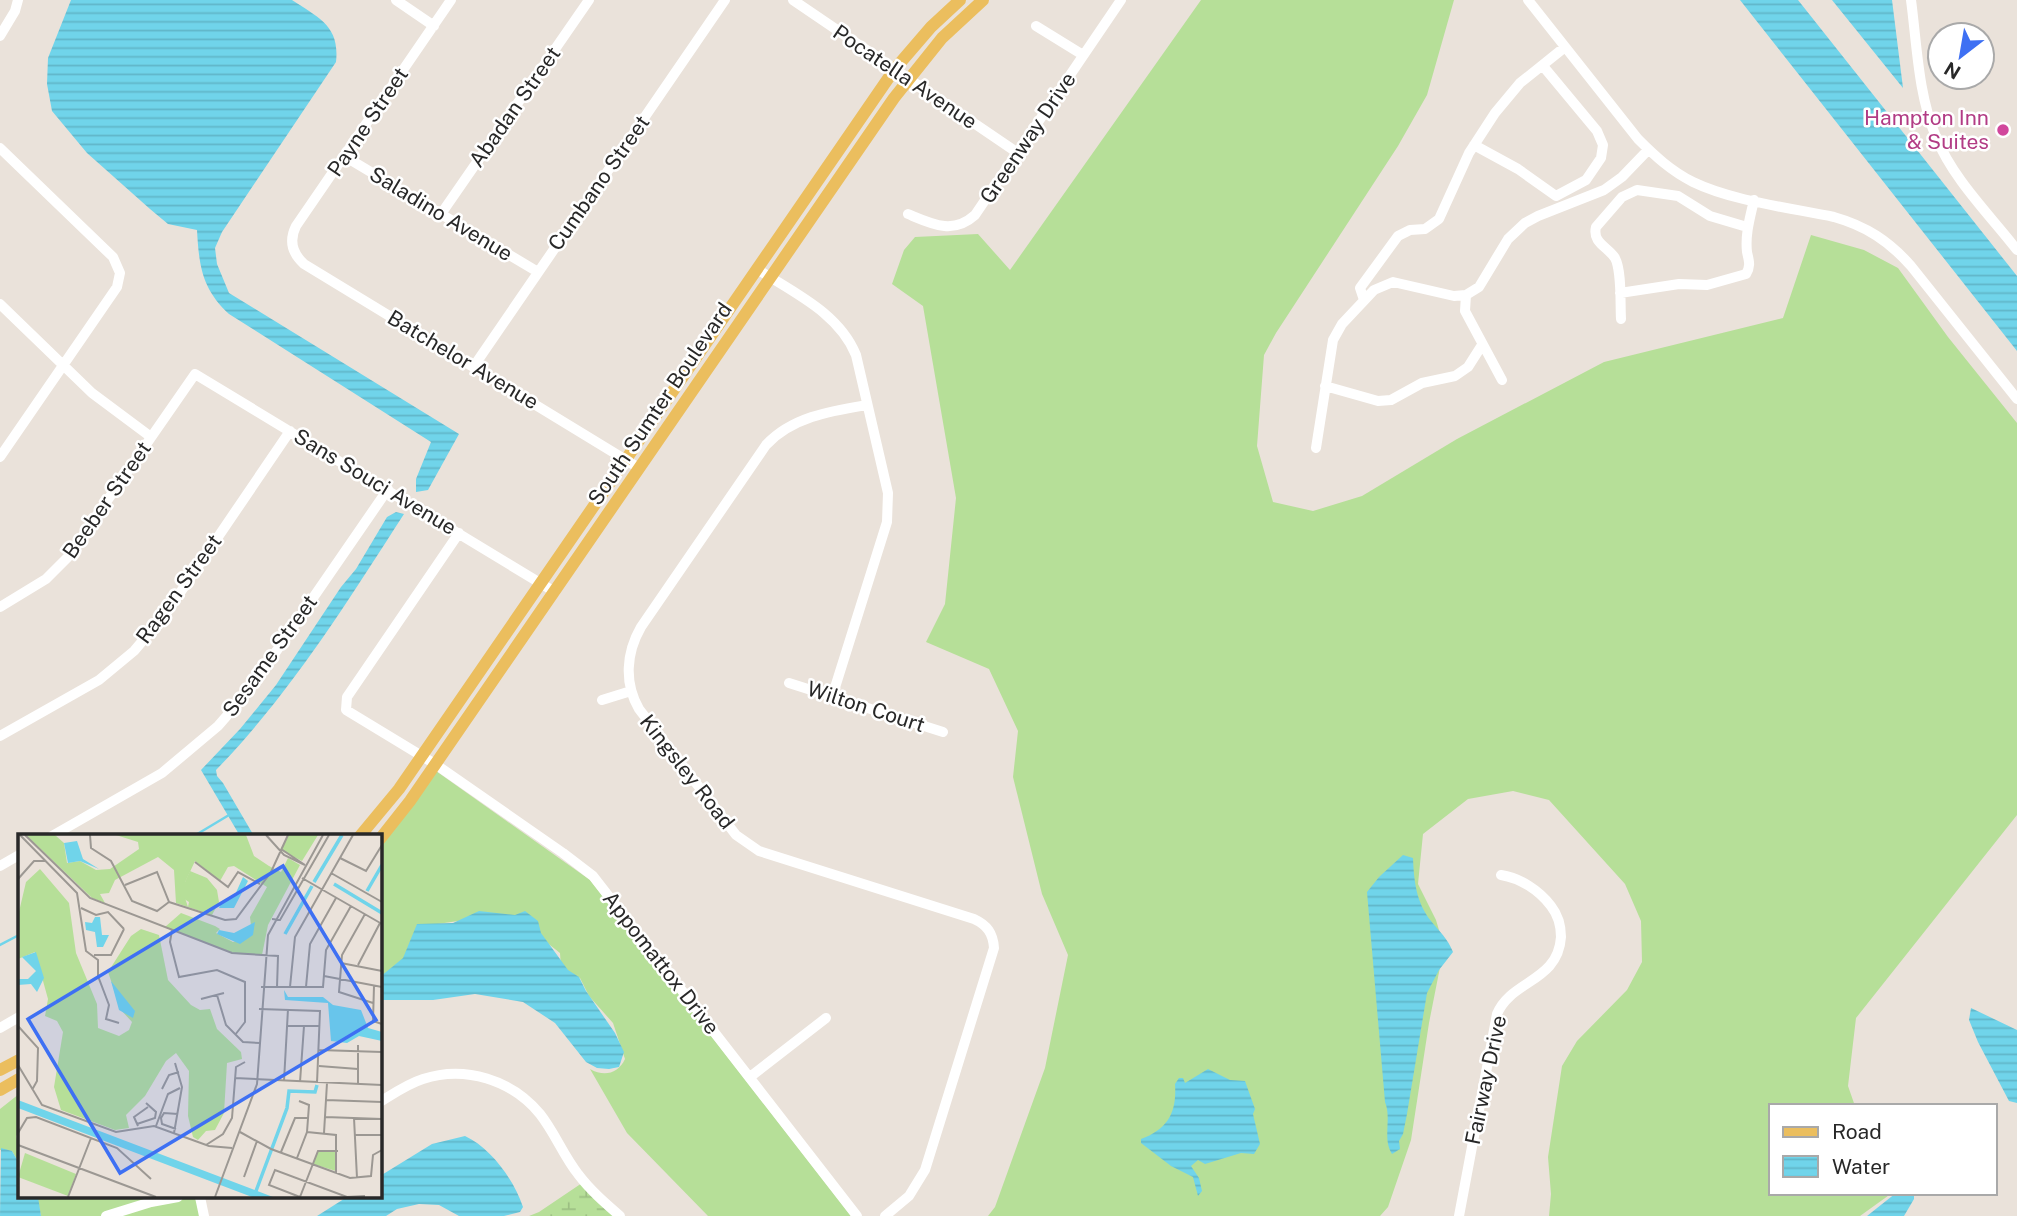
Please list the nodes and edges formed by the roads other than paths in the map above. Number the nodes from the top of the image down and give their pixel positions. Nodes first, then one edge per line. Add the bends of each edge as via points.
1 (18, 0) edge
2 (396, 0) edge
3 (451, 0) edge
4 (589, 0) edge
5 (725, 0) edge
6 (793, 0) edge
7 (960, 0) edge
8 (983, 0) edge
9 (1121, 0) edge
10 (1528, 0) edge
11 (1911, 0) edge
12 (434, 26) junction
13 (1036, 26) dead end
14 (0, 36) edge
15 (1565, 47) junction
16 (1083, 55) junction
17 (1543, 66) junction
18 (894, 70) junction
19 (908, 79) junction
20 (1474, 145) junction
21 (0, 148) edge
22 (1648, 150) junction
23 (1018, 153) junction
24 (344, 156) junction
25 (1578, 184) junction
26 (1604, 190) junction
27 (1588, 198) junction
28 (1754, 200) junction
29 (1614, 205) junction
30 (441, 214) junction
31 (908, 214) dead end
32 (1747, 227) junction
33 (293, 247) joint
34 (2017, 250) edge
35 (757, 269) junction
36 (538, 272) junction
37 (771, 277) junction
38 (1620, 293) junction
39 (1466, 295) junction
40 (1364, 300) junction
41 (0, 304) edge
42 (1621, 319) dead end
43 (1482, 345) junction
44 (63, 365) junction
45 (474, 366) junction
46 (195, 374) joint
47 (1502, 380) dead end
48 (1325, 386) junction
49 (2017, 399) edge
50 (867, 405) junction
51 (290, 431) junction
52 (150, 437) junction
53 (1316, 448) dead end
54 (1, 452) edge
55 (626, 459) junction
56 (639, 468) junction
57 (388, 489) junction
58 (459, 534) junction
59 (540, 584) junction
60 (555, 592) junction
61 (0, 607) edge
62 (789, 683) dead end
63 (631, 691) junction
64 (832, 697) junction
65 (602, 700) dead end
66 (943, 732) dead end
67 (0, 736) edge
68 (421, 756) junction
69 (435, 764) junction
70 (55, 834) edge
71 (362, 834) edge
72 (382, 836) edge
73 (18, 856) edge
74 (0, 866) edge
75 (1501, 875) dead end
76 (18, 1018) edge
77 (826, 1018) dead end
78 (0, 1028) edge
79 (18, 1061) edge
80 (0, 1070) edge
81 (750, 1077) junction
82 (18, 1080) edge
83 (0, 1090) edge
84 (382, 1101) edge
85 (173, 1198) edge
86 (200, 1198) edge
87 (106, 1216) edge
88 (204, 1216) edge
89 (620, 1216) edge
90 (857, 1216) edge
91 (885, 1216) edge
92 (1459, 1216) edge

1 - 14 street
2 - 12 street
3 - 12 street, Payne Street
4 - 30 street, Abadan Street
5 - 36 street, Cumbano Street
6 - 18 street, Pocatella Avenue
7 - 18 main road, South Sumter Boulevard
8 - 19 main road, South Sumter Boulevard via 942,38
9 - 16 street, Greenway Drive
10 - 15 street
11 - 34 street via 1922,87 1935,136 1958,175
12 - 24 street, Payne Street
13 - 16 street
15 - 17 street
15 - 22 street
16 - 23 street, Greenway Drive
17 - 20 street via 1520,83
17 - 25 street via 1597,131 1603,145 1601,158
18 - 19 street, Pocatella Avenue
18 - 35 main road, South Sumter Boulevard
19 - 23 street, Pocatella Avenue
19 - 37 main road, South Sumter Boulevard
20 - 25 street via 1556,196
20 - 40 street via 1439,219 1394,240 1360,288
21 - 44 street via 119,267 117,287
22 - 26 street
22 - 28 street via 1694,183
23 - 31 street, Greenway Drive via 969,221 942,226
24 - 30 street, Saladino Avenue
24 - 33 street, Payne Street via 296,226
25 - 27 street
26 - 27 street
26 - 29 street
27 - 39 street via 1525,223 1504,244 1479,287
28 - 32 street
28 - 49 street via 1851,222 1888,243
29 - 32 street via 1637,190 1678,196 1710,216
29 - 38 street via 1594,233 1616,262
30 - 36 street, Saladino Avenue
32 - 38 street via 1750,266 1742,278
33 - 45 street, Batchelor Avenue via 303,264
35 - 37 street
35 - 55 main road, South Sumter Boulevard
36 - 45 street, Cumbano Street
37 - 50 street via 829,316 843,331 856,355
37 - 56 main road, South Sumter Boulevard
38 - 42 street
39 - 40 street via 1392,282
39 - 43 street via 1465,311
40 - 48 street via 1333,340
41 - 44 street
43 - 47 street
43 - 48 street via 1468,367 1455,376 1422,383 1391,400 1378,401
44 - 52 street via 104,405
44 - 54 street
45 - 55 street, Batchelor Avenue
46 - 51 street, Sans Souci Avenue
46 - 52 street, Beeber Street
48 - 53 street
50 - 63 street, Kingsley Road via 799,421 766,445 637,635 629,658
50 - 64 street via 890,512
51 - 57 street, Sans Souci Avenue
51 - 67 street, Ragen Street via 167,612 134,651 99,680
52 - 61 street, Beeber Street via 68,557 46,579
55 - 56 street, Batchelor Avenue
55 - 59 main road, South Sumter Boulevard
56 - 60 main road, South Sumter Boulevard
57 - 58 street, Sans Souci Avenue
57 - 70 street, Sesame Street via 251,688 218,726 162,773
58 - 59 street, Sans Souci Avenue
58 - 68 street, Appomattox Drive via 345,701 348,712
59 - 60 street, Sans Souci Avenue
59 - 68 main road, South Sumter Boulevard
60 - 69 main road, South Sumter Boulevard
62 - 64 street, Wilton Court
63 - 65 street
63 - 91 street, Kingsley Road via 644,717 747,844 974,919 991,933 993,948 925,1171 909,1196
64 - 66 street, Wilton Court
68 - 69 street, Appomattox Drive
68 - 71 main road, South Sumter Boulevard
69 - 72 main road, South Sumter Boulevard
69 - 81 street, Appomattox Drive via 593,876
73 - 74 street
75 - 92 street, Fairway Drive via 1526,884 1550,905 1560,925 1561,940 1549,968 1508,998 1497,1014
76 - 78 street
77 - 81 street
79 - 80 main road
81 - 90 street, Appomattox Drive
82 - 83 main road
84 - 89 street via 437,1075 470,1075 502,1084 534,1107 578,1174
85 - 87 street
86 - 88 street

